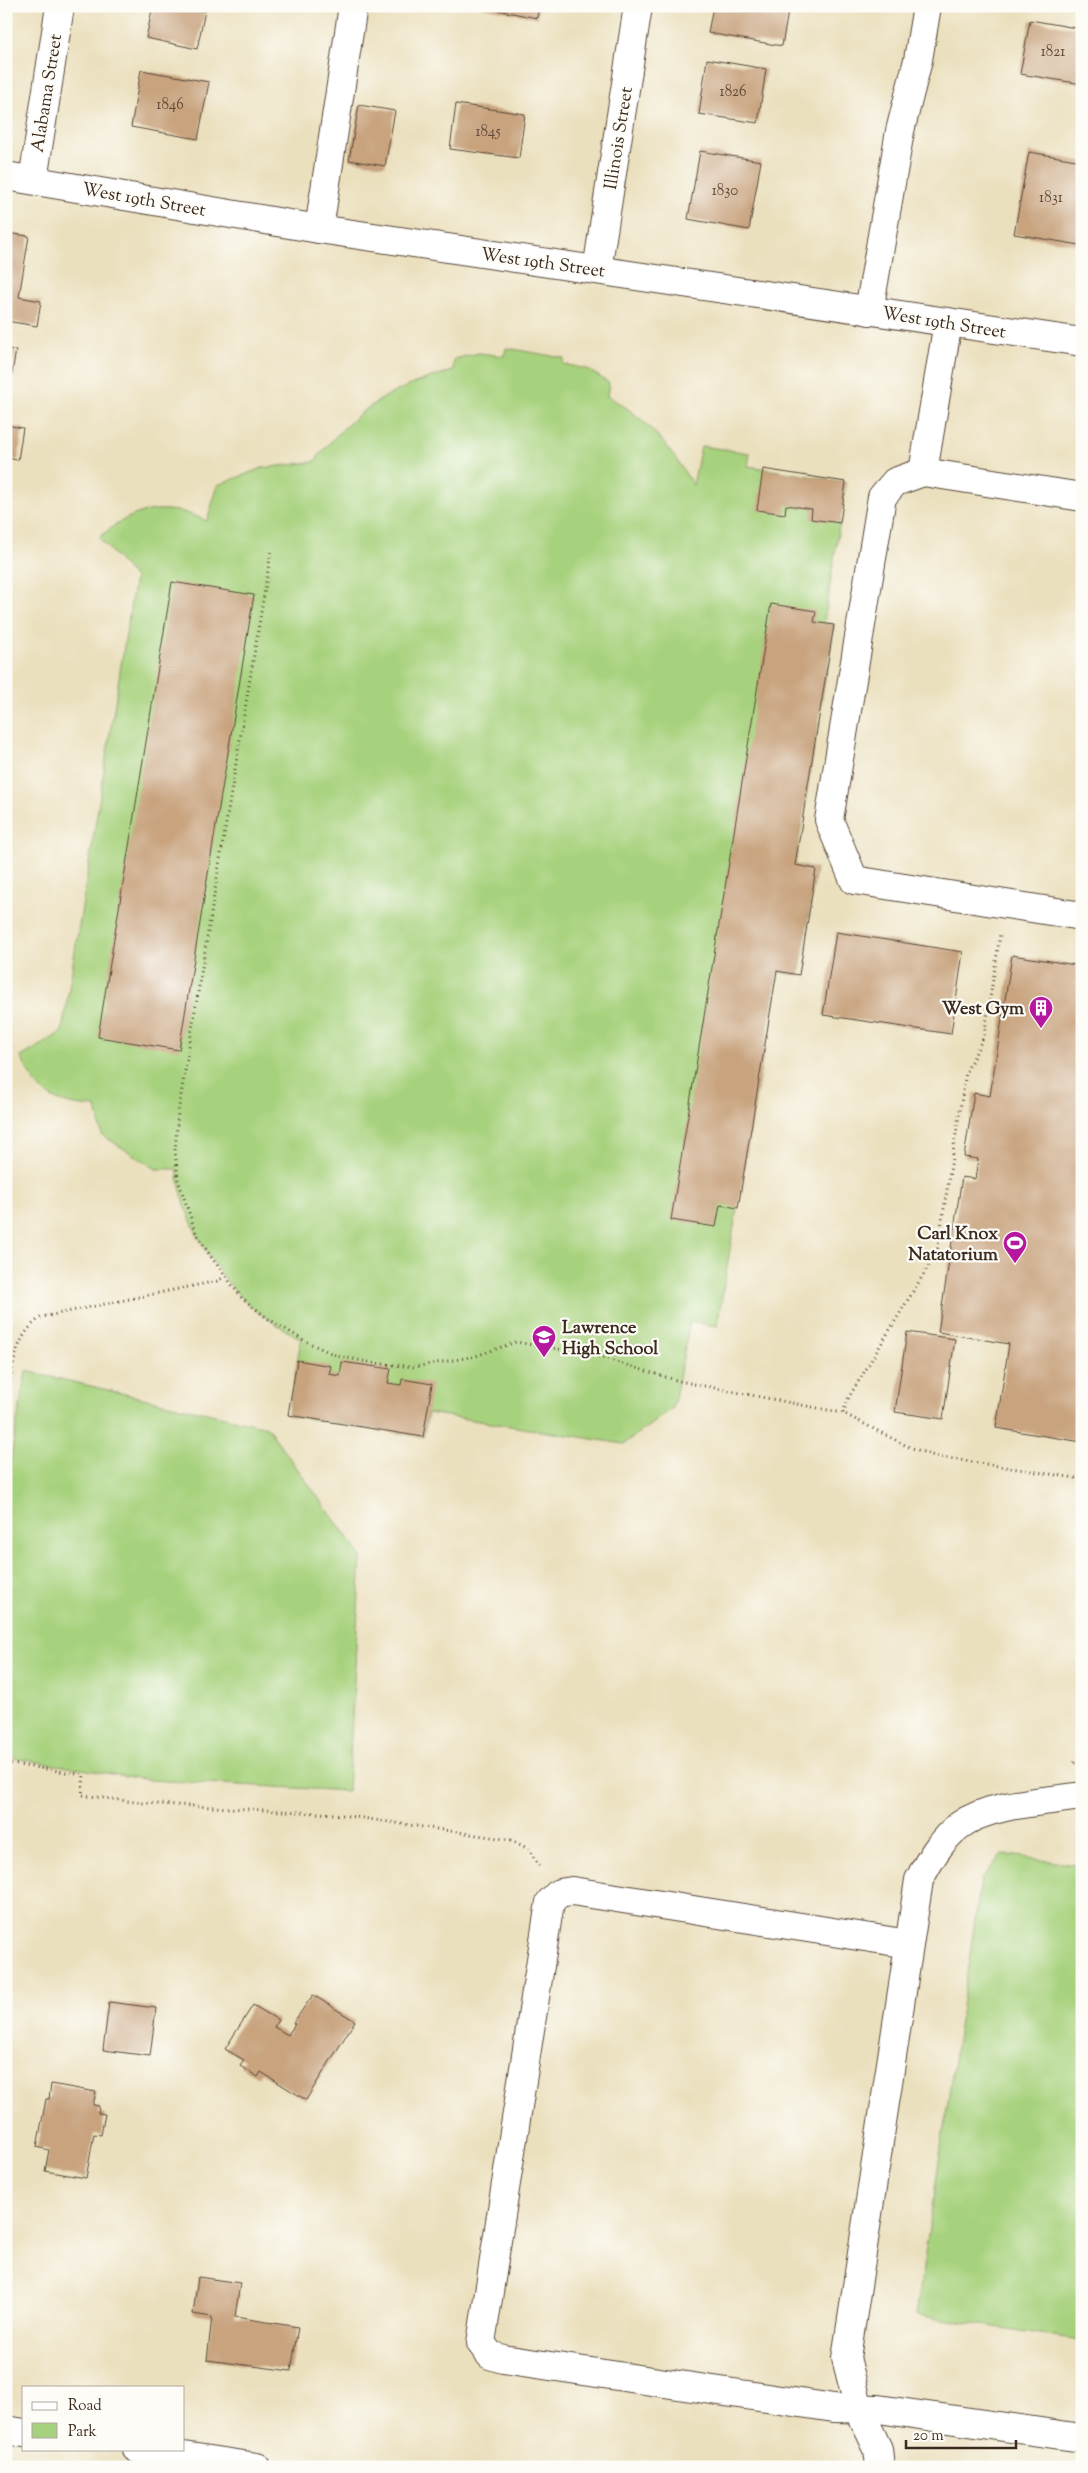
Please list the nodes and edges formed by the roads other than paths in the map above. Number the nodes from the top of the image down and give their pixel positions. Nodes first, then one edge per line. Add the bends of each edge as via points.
1 (60, 6) edge
2 (353, 6) edge
3 (638, 6) edge
4 (927, 6) edge
5 (6, 176) edge
6 (33, 180) junction
7 (319, 229) junction
8 (597, 270) junction
9 (869, 310) junction
10 (948, 322) junction
11 (1082, 342) edge
12 (923, 472) junction
13 (1082, 497) edge
14 (1082, 916) edge
15 (1082, 1796) edge
16 (909, 1944) junction
17 (858, 2408) junction
18 (1082, 2438) edge
19 (144, 2450) edge
20 (256, 2467) edge
21 (880, 2467) edge

1 - 6 main road, Alabama Street
2 - 7 main road
3 - 8 main road, Illinois Street
4 - 9 main road via 918,60 900,131
5 - 6 main road, West 19th Street
6 - 7 main road, West 19th Street
7 - 8 main road, West 19th Street
8 - 9 main road, West 19th Street
9 - 10 main road, West 19th Street
10 - 11 main road, West 19th Street
10 - 12 main road
12 - 13 main road
12 - 14 main road via 894,482 882,497 829,820 854,880
15 - 16 main road via 997,1808 960,1825 932,1854 918,1880
16 - 17 main road via 846,2358
16 - 17 main road via 572,1891 559,1892 550,1902 481,2343 490,2355 503,2359 834,2408
17 - 18 main road
17 - 21 main road via 878,2449
19 - 20 main road

